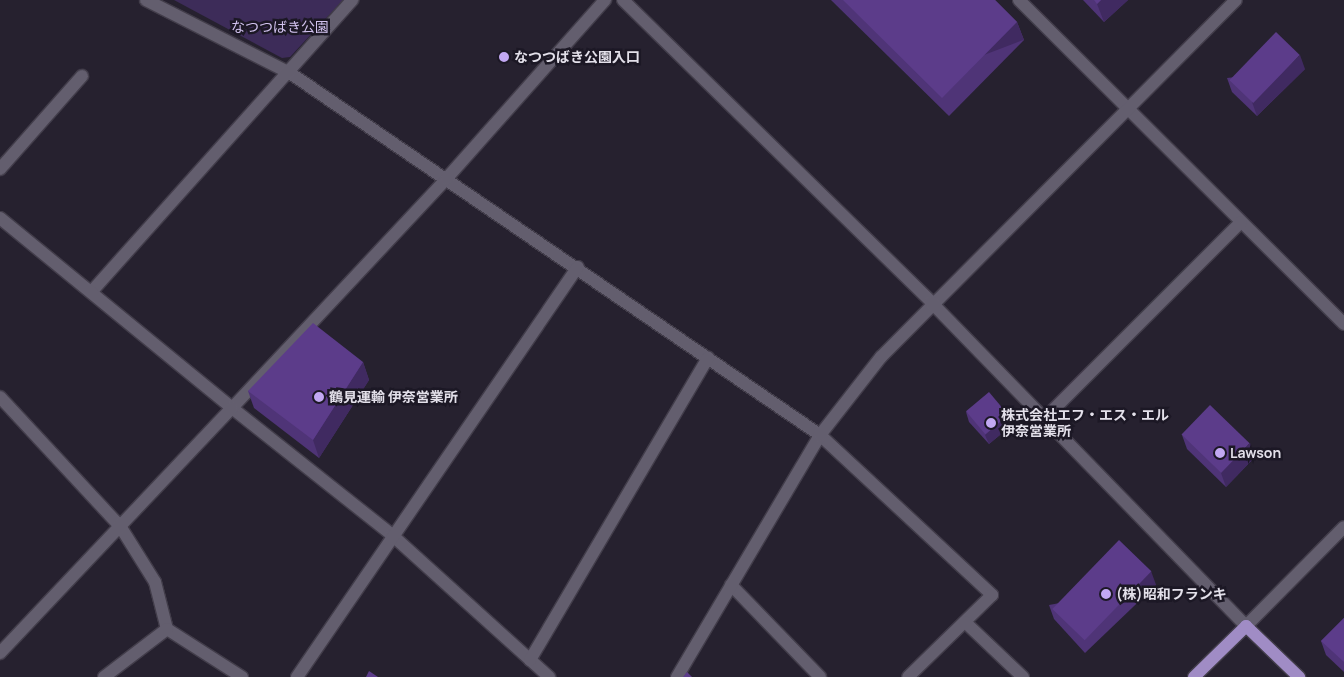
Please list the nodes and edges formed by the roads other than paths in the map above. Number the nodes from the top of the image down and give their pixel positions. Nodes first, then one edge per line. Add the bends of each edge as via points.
1 (146, 0) edge
2 (352, 0) edge
3 (605, 0) edge
4 (623, 0) edge
5 (1019, 0) edge
6 (1236, 0) edge
7 (290, 73) junction
8 (82, 76) dead end
9 (1129, 110) junction
10 (0, 169) edge
11 (447, 178) junction
12 (0, 218) edge
13 (1242, 222) junction
14 (578, 267) junction
15 (93, 290) junction
16 (932, 302) junction
17 (1344, 324) edge
18 (708, 358) junction
19 (2, 403) edge
20 (232, 408) junction
21 (1045, 418) junction
22 (820, 435) junction
23 (120, 526) junction
24 (1344, 527) edge
25 (392, 535) junction
26 (731, 585) junction
27 (965, 622) junction
28 (1246, 626) junction
29 (167, 629) junction
30 (0, 654) edge
31 (530, 660) junction
32 (104, 677) edge
33 (242, 677) edge
34 (297, 677) edge
35 (549, 677) edge
36 (677, 677) edge
37 (820, 677) edge
38 (908, 677) edge
39 (1023, 677) edge
40 (1194, 677) edge
41 (1299, 677) edge

1 - 7 street
2 - 7 street
3 - 11 street
4 - 16 street
5 - 9 street
6 - 9 street
7 - 11 street
7 - 15 street
8 - 10 street
9 - 13 street
9 - 16 street
11 - 14 street
11 - 20 street
12 - 15 street
13 - 17 street
13 - 21 street
14 - 18 street
14 - 25 street
15 - 20 street
16 - 21 street
16 - 22 street
18 - 22 street
18 - 31 street
19 - 23 street
20 - 23 street
20 - 25 street
21 - 28 street
22 - 26 street
22 - 27 street via 992,595
23 - 29 street via 155,582
23 - 30 street
24 - 28 street
25 - 31 street
25 - 34 street
26 - 36 street
26 - 37 street
27 - 38 street
27 - 39 street
28 - 40 main road
28 - 41 main road
29 - 32 street
29 - 33 street
31 - 35 street

